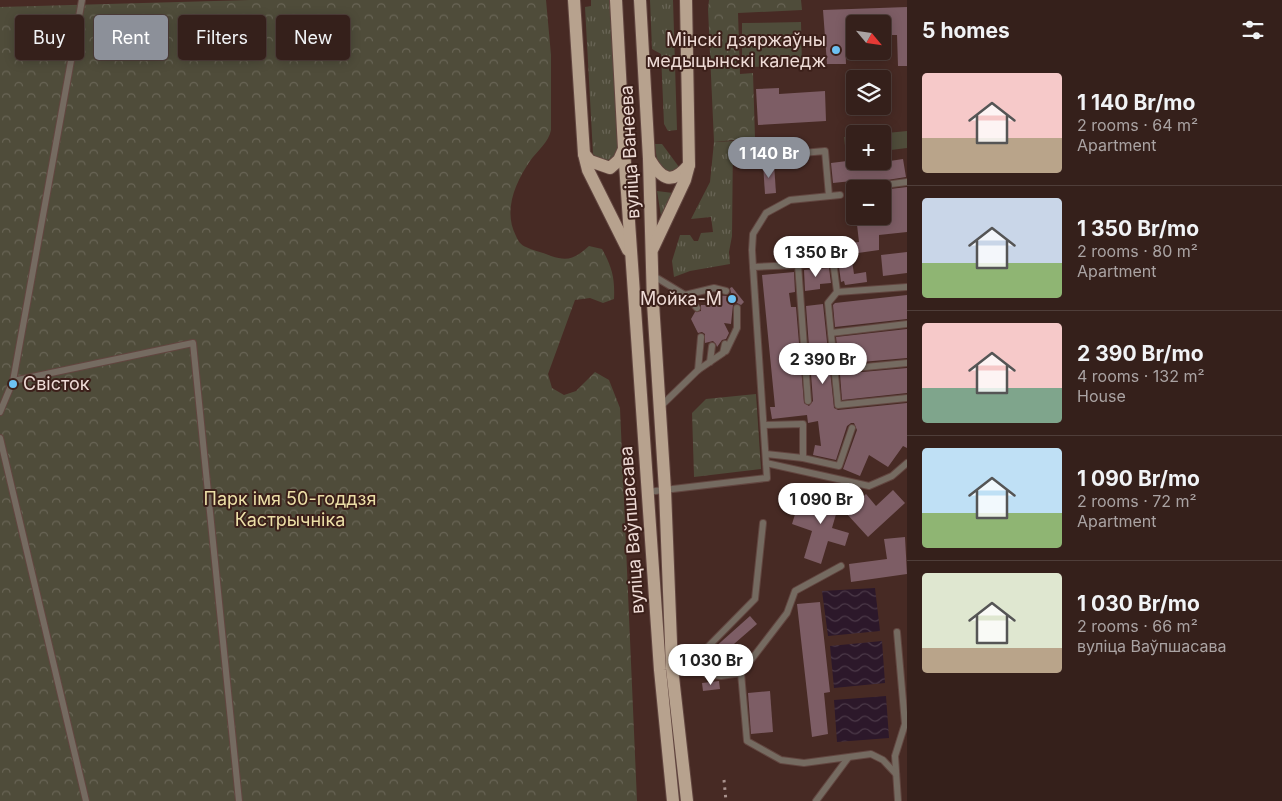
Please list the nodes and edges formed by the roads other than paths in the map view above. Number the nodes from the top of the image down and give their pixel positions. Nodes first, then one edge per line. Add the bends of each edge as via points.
1 (82, 0) edge
2 (573, 0) edge
3 (616, 0) edge
4 (640, 0) edge
5 (686, 0) edge
6 (624, 149) junction
7 (584, 154) junction
8 (791, 154) dead end
9 (649, 159) junction
10 (689, 165) junction
11 (907, 182) edge
12 (891, 184) edge
13 (840, 195) dead end
14 (829, 196) junction
15 (651, 252) junction
16 (632, 256) junction
17 (798, 265) junction
18 (753, 267) junction
19 (652, 275) junction
20 (907, 287) edge
21 (726, 291) dead end
22 (837, 292) junction
23 (685, 295) junction
24 (653, 303) joint
25 (697, 308) dead end
26 (737, 308) dead end
27 (907, 324) edge
28 (830, 333) junction
29 (701, 337) dead end
30 (725, 344) dead end
31 (712, 346) dead end
32 (723, 353) junction
33 (710, 362) junction
34 (907, 363) edge
35 (698, 370) junction
36 (834, 370) junction
37 (13, 381) junction
38 (907, 398) edge
39 (808, 401) dead end
40 (660, 407) junction
41 (0, 412) edge
42 (764, 425) junction
43 (852, 428) dead end
44 (0, 438) edge
45 (766, 454) junction
46 (803, 458) junction
47 (766, 463) junction
48 (907, 463) edge
49 (665, 490) junction
50 (647, 492) junction
51 (763, 523) dead end
52 (841, 566) dead end
53 (897, 632) dead end
54 (689, 666) junction
55 (666, 669) junction
56 (741, 673) junction
57 (848, 758) junction
58 (896, 774) junction
59 (86, 801) edge
60 (240, 801) edge
61 (673, 801) edge
62 (687, 801) edge
63 (816, 801) edge
64 (898, 801) edge

1 - 37 lane
2 - 7 main road
3 - 6 main road, вуліца Ванеева
4 - 9 main road, вуліца Ванеева
5 - 10 main road
6 - 7 main road via 610,168 590,161
6 - 16 main road, вуліца Ванеева
7 - 16 main road via 588,170
8 - 14 lane via 825,151
9 - 10 main road via 658,174 668,178 674,178
9 - 15 main road, вуліца Ванеева
10 - 15 main road
11 - 12 lane
13 - 14 lane
14 - 18 lane via 790,200 766,213 753,234
15 - 19 main road, вуліца Ванеева
16 - 50 main road, вуліца Ваўпшасава
17 - 18 lane
17 - 22 lane via 833,261
17 - 39 lane
18 - 42 lane
19 - 23 lane
19 - 24 main road, вуліца Ванеева
20 - 22 lane
21 - 23 lane via 714,288
22 - 28 lane via 828,303
23 - 25 lane
24 - 40 main road, вуліца Ваўпшасава
26 - 32 lane via 737,328
27 - 28 lane
28 - 36 lane
29 - 35 lane
30 - 32 lane
31 - 33 lane
32 - 33 lane
33 - 35 lane
34 - 36 lane
35 - 40 lane
36 - 38 lane via 838,405
37 - 41 lane
37 - 60 lane via 193,343
40 - 49 main road, вуліца Ваўпшасава
42 - 45 lane
42 - 46 lane via 803,424
43 - 46 lane via 839,466
44 - 59 lane
45 - 46 lane
45 - 47 lane
47 - 48 lane via 869,486 892,476
47 - 49 lane via 767,478
49 - 50 lane
49 - 55 main road, вуліца Ваўпшасава
50 - 55 main road, вуліца Ваўпшасава
51 - 54 lane via 755,599
52 - 56 lane via 795,590 787,613
53 - 58 lane via 905,724 896,756
54 - 55 lane
54 - 56 lane via 706,674
55 - 61 main road, вуліца Ваўпшасава
55 - 62 main road, вуліца Ваўпшасава
56 - 57 lane via 747,741 780,760 804,763
57 - 58 lane via 871,754 883,760
57 - 63 lane
58 - 64 lane

